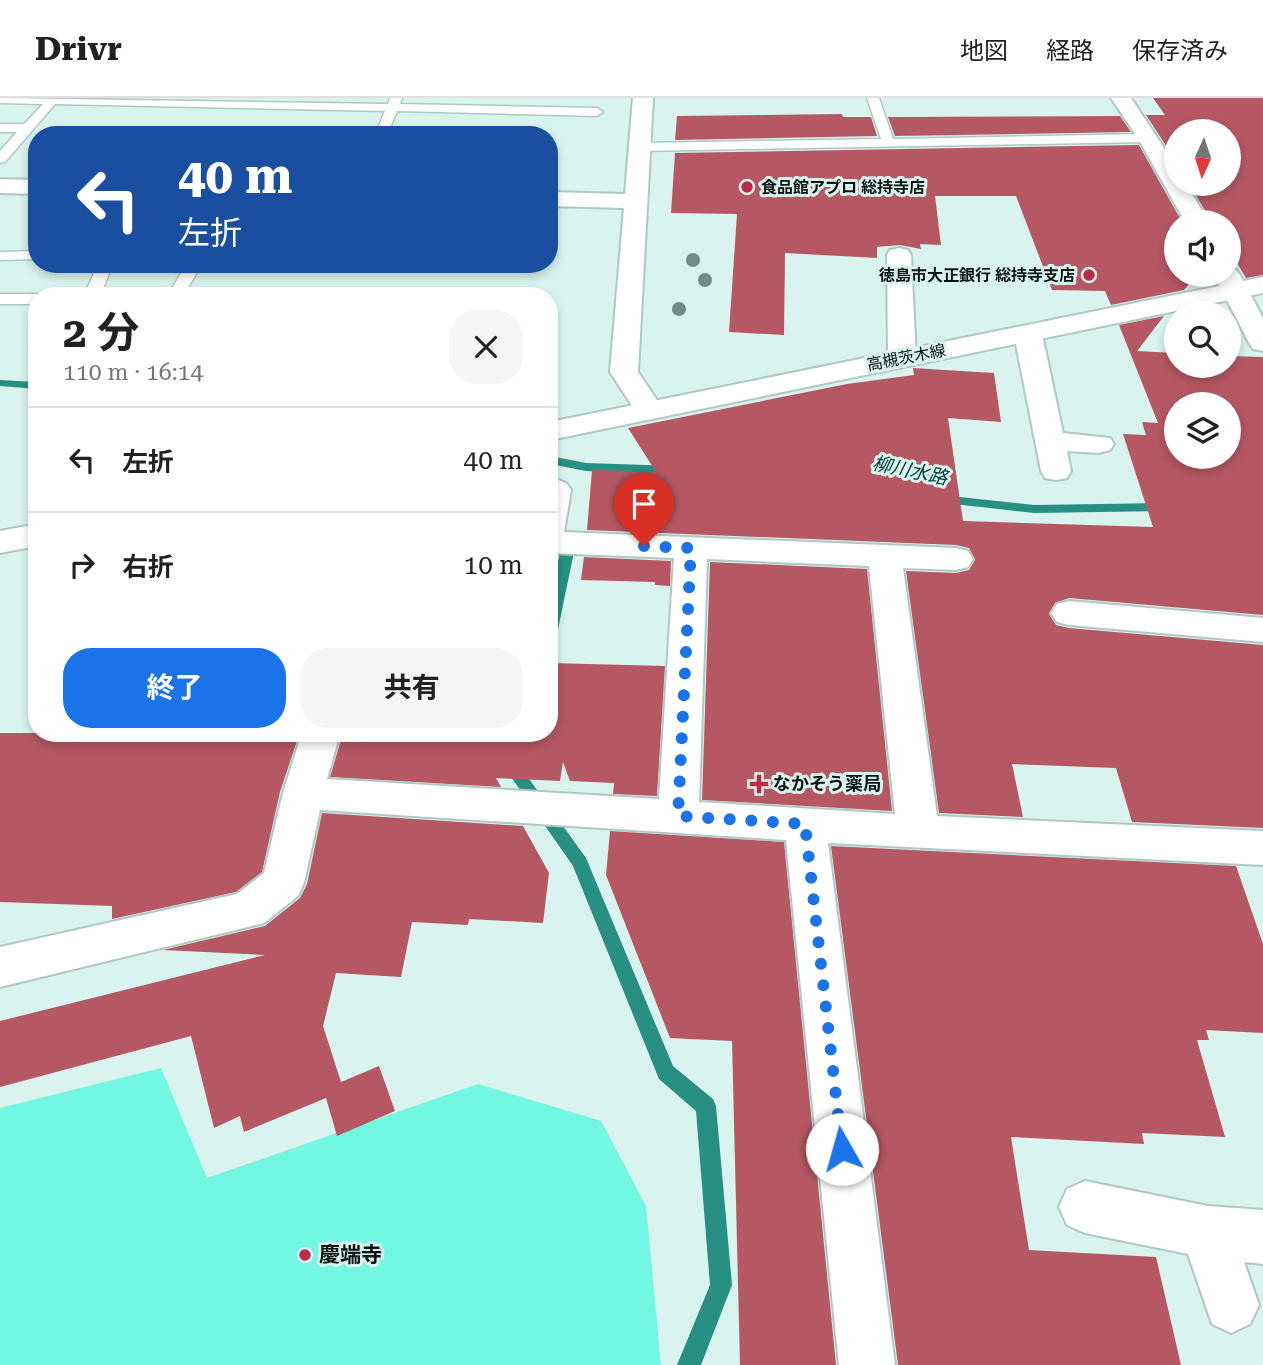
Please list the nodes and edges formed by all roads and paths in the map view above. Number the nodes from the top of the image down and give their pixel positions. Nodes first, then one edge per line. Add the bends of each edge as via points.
1 (643, 98) edge
2 (873, 98) edge
3 (1121, 98) edge
4 (0, 99) edge
5 (53, 99) edge
6 (394, 104) edge
7 (597, 113) dead end
8 (29, 126) edge
9 (385, 126) edge
10 (0, 128) edge
11 (27, 128) joint
12 (1150, 138) junction
13 (889, 144) junction
14 (640, 147) junction
15 (0, 159) edge
16 (0, 186) edge
17 (28, 187) edge
18 (558, 199) edge
19 (637, 201) junction
20 (1190, 210) edge
21 (28, 255) edge
22 (899, 255) dead end
23 (0, 256) edge
24 (1241, 284) edge
25 (1263, 285) edge
26 (1215, 287) edge
27 (1233, 287) edge
28 (0, 299) edge
29 (28, 299) edge
30 (1028, 334) junction
31 (1263, 343) edge
32 (902, 358) junction
33 (648, 408) junction
34 (558, 429) edge
35 (1099, 444) dead end
36 (28, 537) edge
37 (0, 542) edge
38 (558, 542) edge
39 (691, 548) junction
40 (885, 556) junction
41 (956, 559) dead end
42 (1069, 613) dead end
43 (1263, 630) edge
44 (318, 742) edge
45 (303, 793) junction
46 (678, 816) junction
47 (805, 824) junction
48 (918, 832) junction
49 (1263, 848) edge
50 (0, 967) edge
51 (1086, 1207) dead end
52 (1208, 1232) junction
53 (1263, 1237) edge
54 (1231, 1305) dead end
55 (867, 1365) edge

1 - 14 street
2 - 13 lane
3 - 12 street
4 - 5 lane
5 - 6 lane
5 - 8 lane
6 - 7 lane
6 - 9 lane
10 - 11 lane
11 - 15 lane
12 - 13 lane
12 - 20 street
13 - 14 lane
14 - 19 street
16 - 17 street
18 - 19 street
19 - 33 street via 624,372
21 - 23 lane
22 - 32 street
24 - 25 street, 高槻茨木線
26 - 30 street, 高槻茨木線
27 - 31 street
28 - 29 lane
30 - 32 street, 高槻茨木線
30 - 35 street via 1053,456
32 - 33 street, 高槻茨木線
33 - 34 street, 高槻茨木線
36 - 37 street
38 - 39 street
39 - 40 street
39 - 46 street
40 - 41 street
40 - 48 street
42 - 43 street
44 - 45 street
45 - 46 street
45 - 50 street via 283,883 249,910
46 - 47 street
47 - 48 street
47 - 55 street
48 - 49 street
51 - 52 street
52 - 53 street
52 - 54 street

